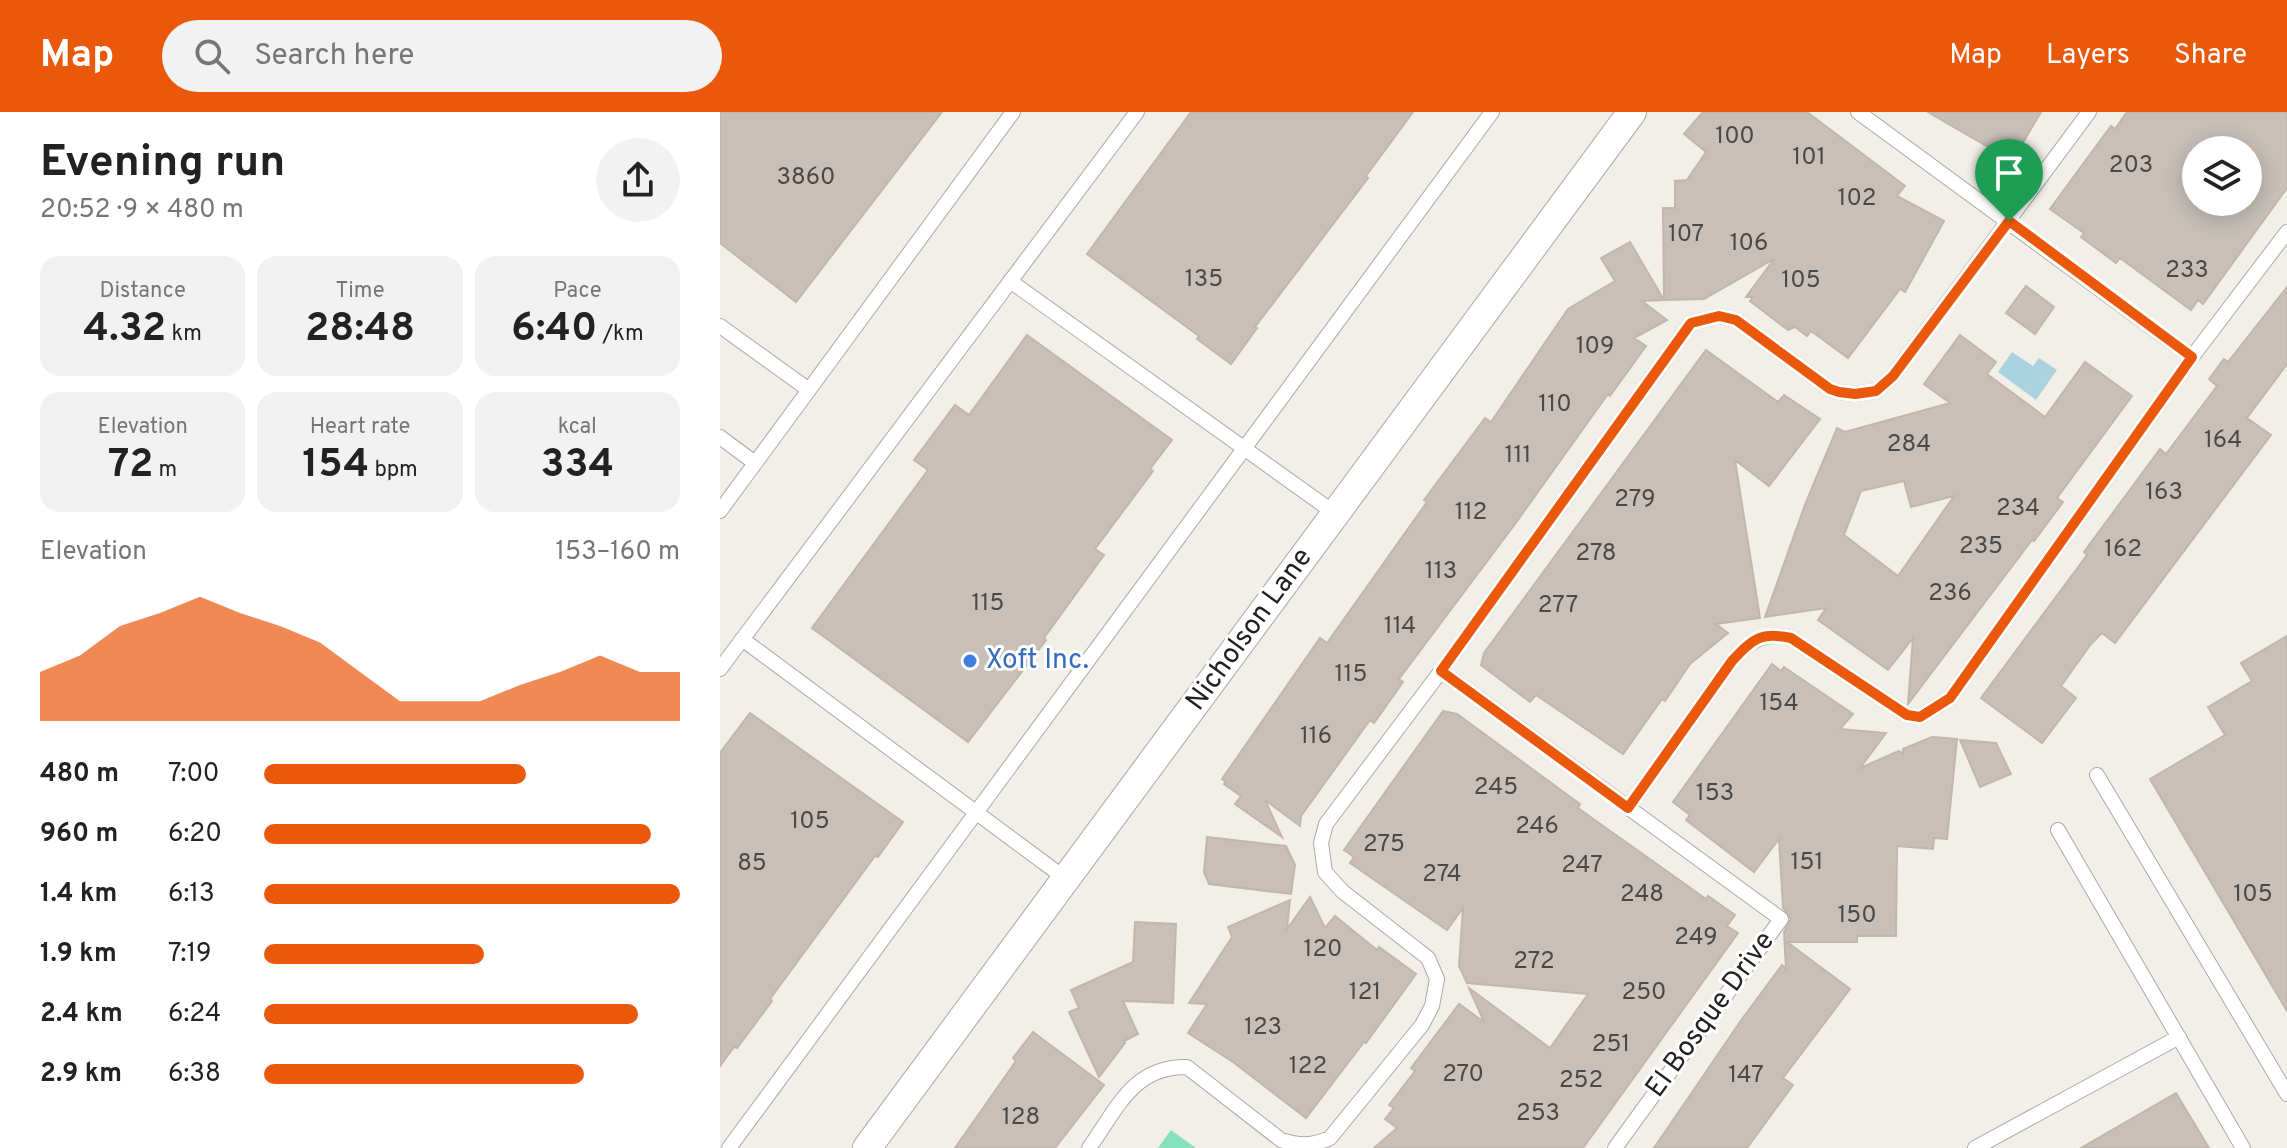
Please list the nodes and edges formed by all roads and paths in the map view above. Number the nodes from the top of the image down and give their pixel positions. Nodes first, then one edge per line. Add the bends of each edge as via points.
1 (1013, 112) edge
2 (1137, 112) edge
3 (1492, 112) edge
4 (1632, 112) edge
5 (1858, 112) edge
6 (2089, 112) edge
7 (2009, 221) junction
8 (2287, 232) edge
9 (1010, 281) junction
10 (720, 326) edge
11 (2192, 357) junction
12 (809, 390) junction
13 (720, 437) edge
14 (1245, 448) junction
15 (755, 463) junction
16 (720, 511) edge
17 (1336, 514) junction
18 (742, 639) junction
19 (720, 669) edge
20 (1441, 671) junction
21 (2097, 775) dead end
22 (1628, 808) junction
23 (976, 812) junction
24 (2058, 830) dead end
25 (1066, 879) junction
26 (2179, 1037) junction
27 (2287, 1094) edge
28 (729, 1148) edge
29 (867, 1148) edge
30 (1089, 1148) edge
31 (1615, 1148) edge
32 (1975, 1148) edge
33 (2243, 1148) edge

1 - 12 lane
2 - 9 lane
3 - 14 lane
4 - 17 street, Nicholson Lane
5 - 7 lane
6 - 7 lane
7 - 11 lane
7 - 20 lane via 1893,376 1876,391 1830,389 1736,320 1719,316 1691,323
8 - 11 lane
9 - 14 lane
9 - 18 lane
10 - 12 lane
11 - 22 lane via 1950,698 1920,717 1907,715 1791,638 1763,636 1732,661
12 - 15 lane
13 - 15 lane
14 - 17 lane
14 - 23 lane
15 - 16 lane
17 - 25 street, Nicholson Lane
18 - 19 lane
18 - 23 lane
20 - 22 lane
20 - 30 lane via 1326,824 1321,843 1325,872 1342,891 1428,958 1437,979 1422,1025 1330,1138 1316,1144 1281,1140 1187,1067 1168,1067 1134,1085
21 - 27 lane
22 - 31 lane, El Bosque Drive via 1781,919
23 - 25 lane
23 - 28 lane
24 - 26 lane
25 - 29 street, Nicholson Lane
26 - 32 lane
26 - 33 lane

